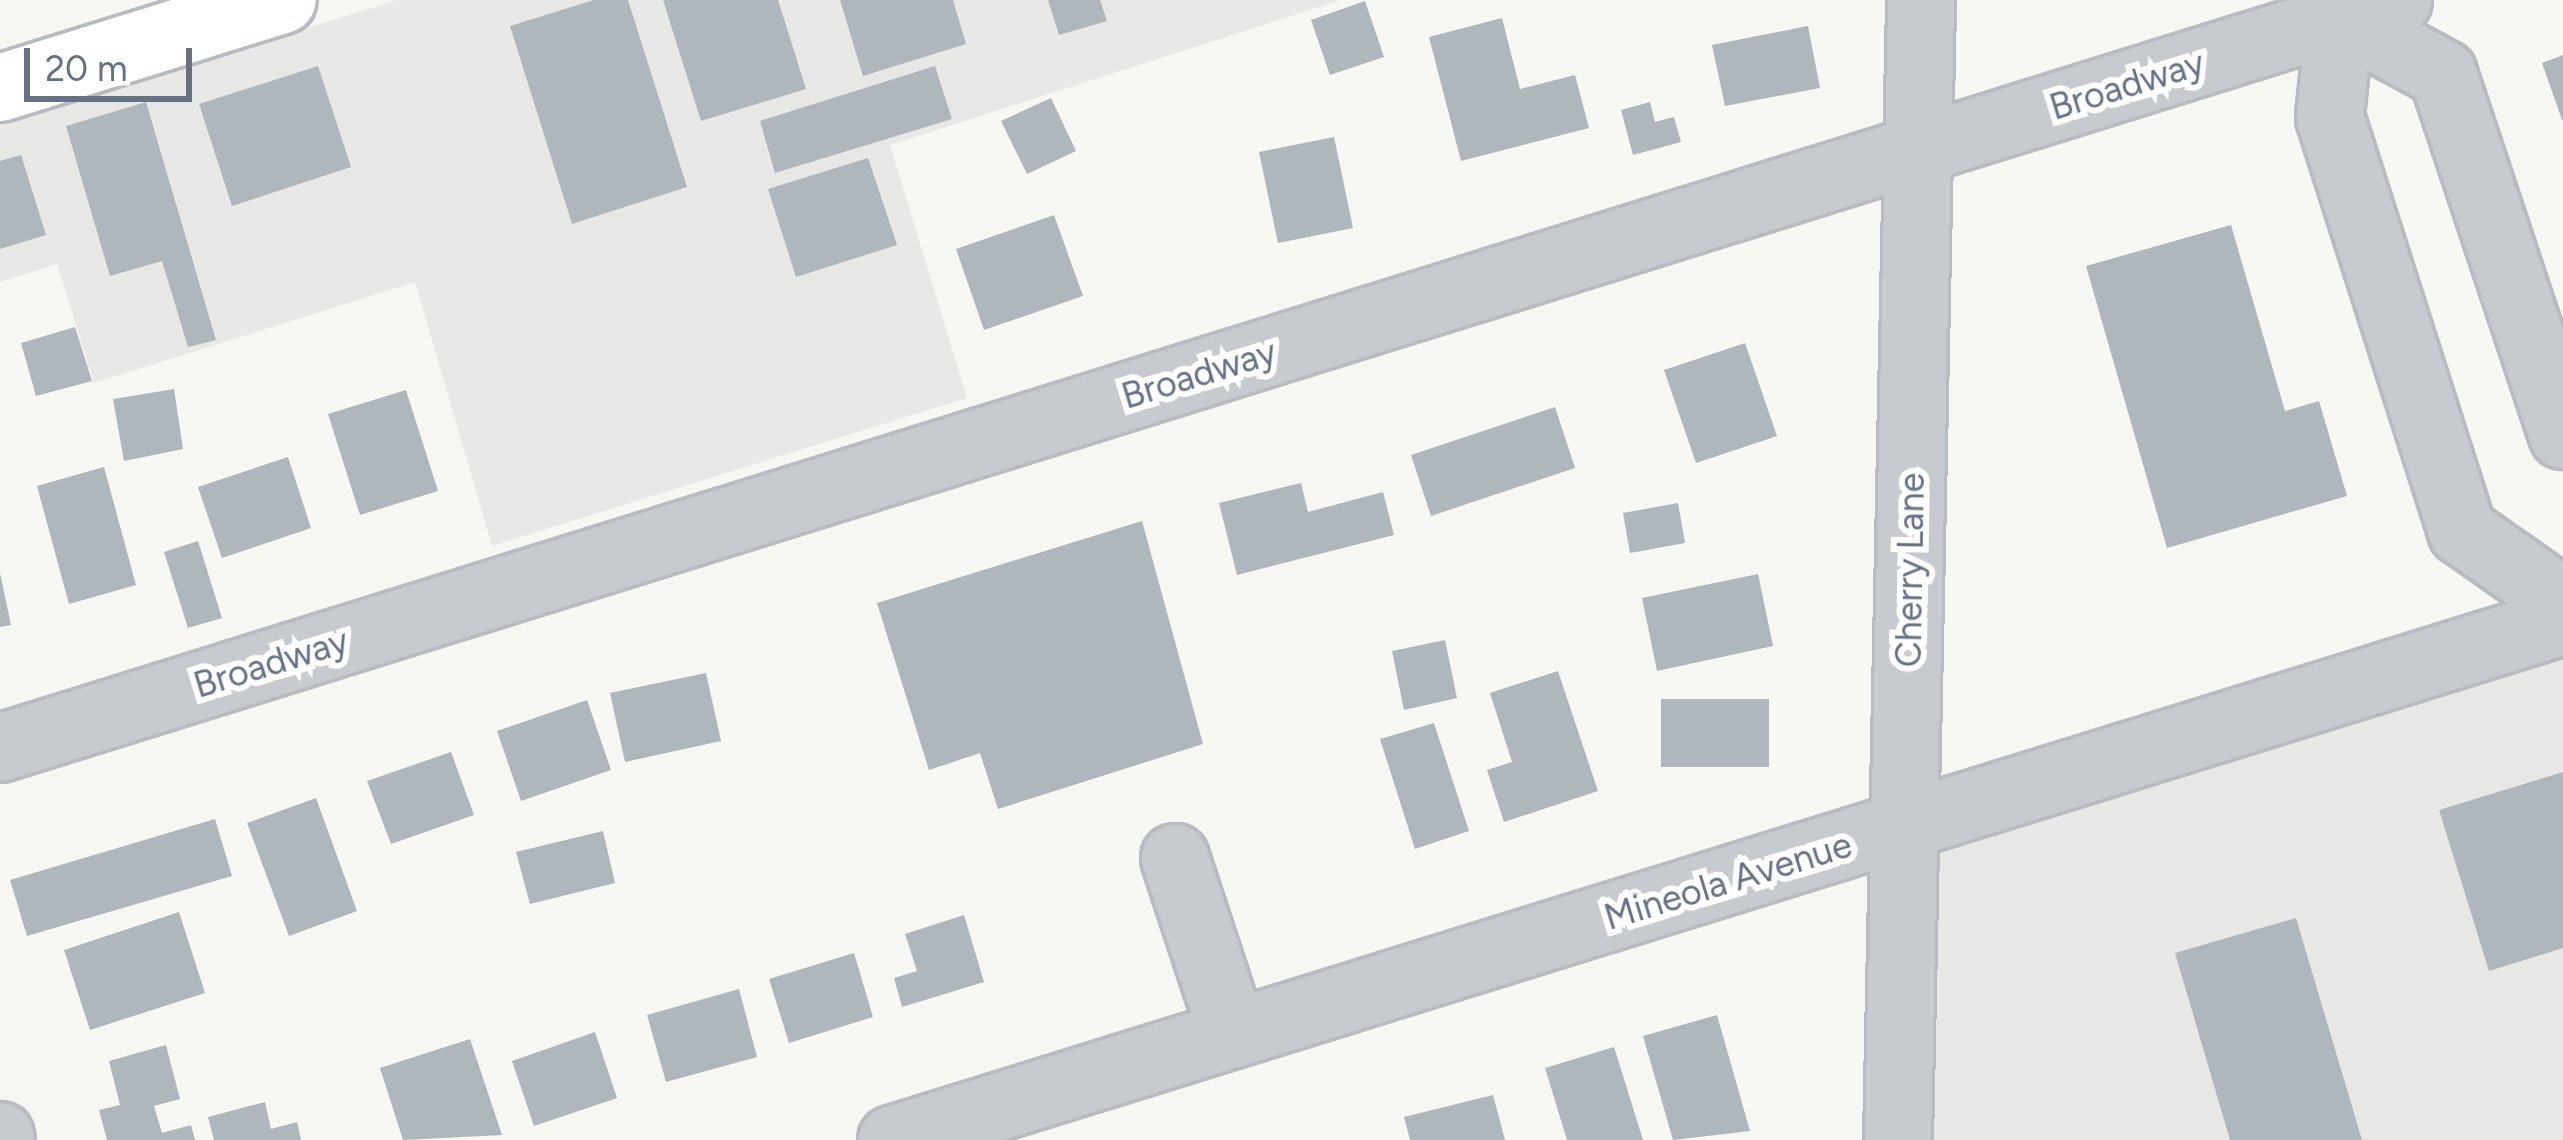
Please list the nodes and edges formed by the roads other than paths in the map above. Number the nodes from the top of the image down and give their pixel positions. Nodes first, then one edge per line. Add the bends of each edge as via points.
1 (283, 0) edge
2 (1921, 0) edge
3 (2369, 9) edge
4 (0, 88) edge
5 (1917, 150) junction
6 (2563, 435) edge
7 (2563, 602) edge
8 (2563, 621) edge
9 (0, 748) edge
10 (1905, 826) junction
11 (1175, 858) dead end
12 (1233, 1034) junction
13 (892, 1140) edge
14 (1898, 1140) edge

1 - 4 main road
2 - 5 street, Cherry Lane
3 - 5 street, Broadway
3 - 6 street via 2444,74
3 - 7 street via 2330,117 2462,531
5 - 9 street, Broadway
5 - 10 street, Cherry Lane
8 - 10 street, Mineola Avenue
10 - 12 street, Mineola Avenue
10 - 14 street, Cherry Lane
11 - 12 street
12 - 13 street, Mineola Avenue

